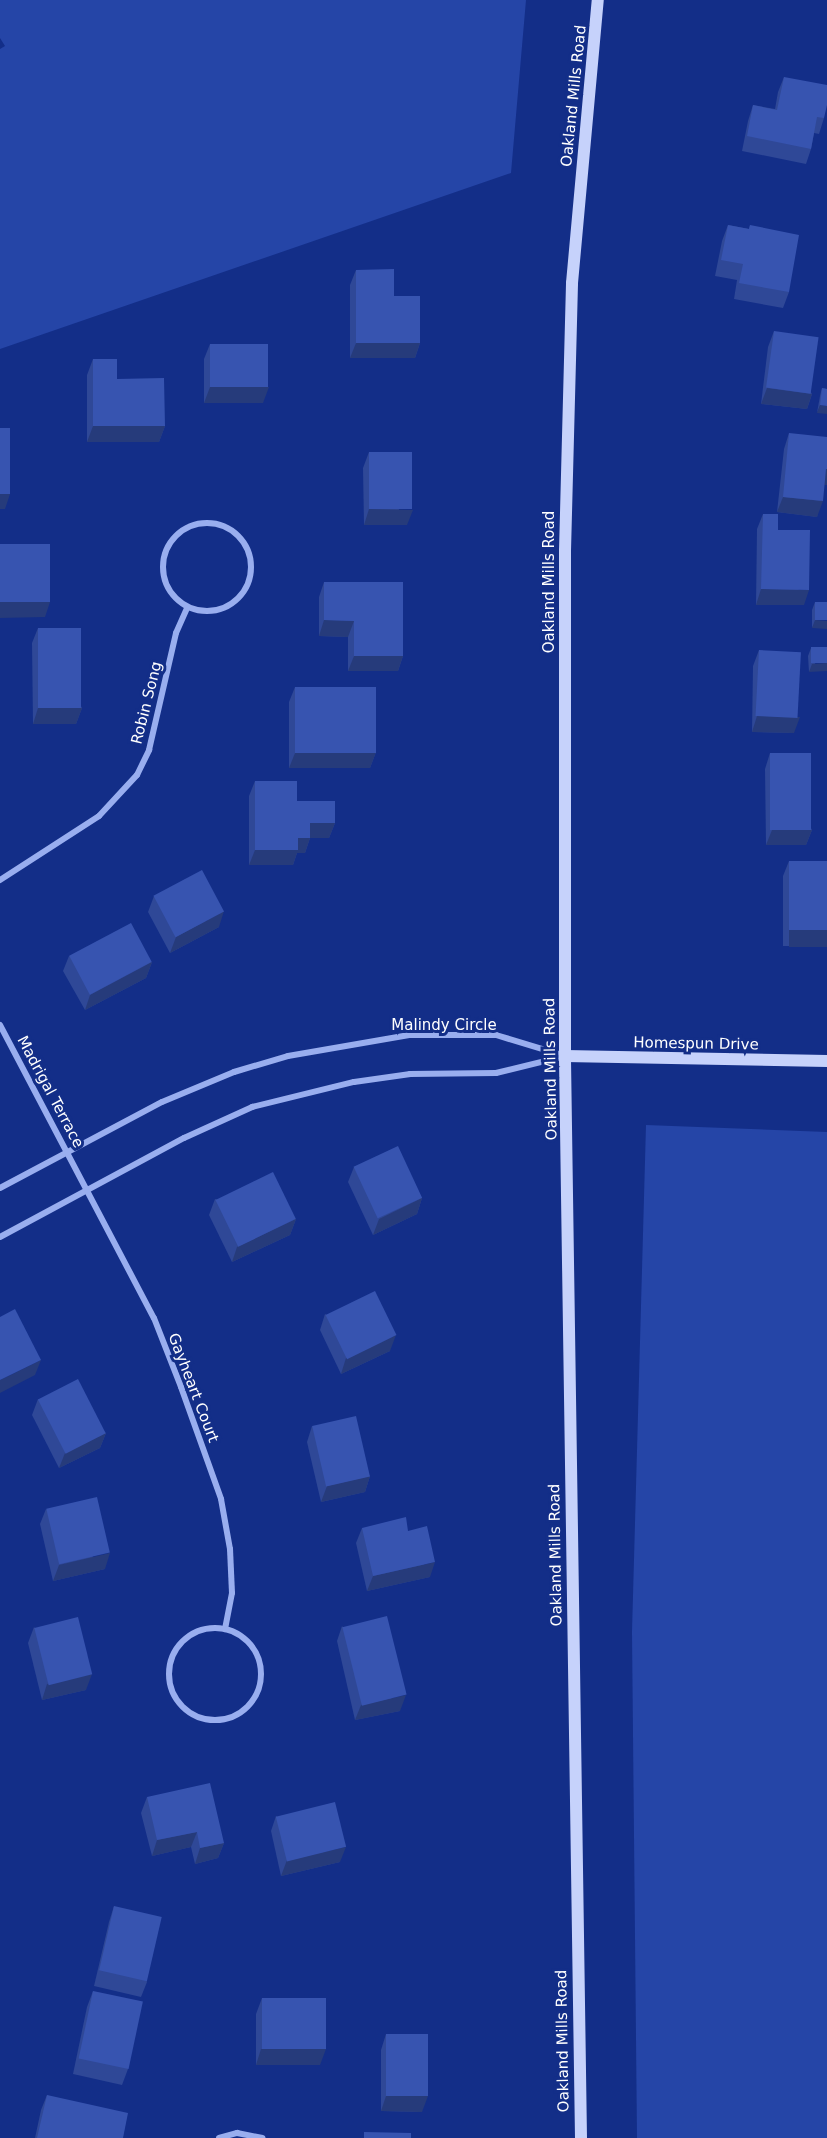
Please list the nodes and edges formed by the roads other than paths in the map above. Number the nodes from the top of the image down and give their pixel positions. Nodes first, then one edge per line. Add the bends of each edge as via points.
1 (598, 0) edge
2 (187, 608) junction
3 (0, 880) edge
4 (0, 1025) edge
5 (565, 1056) junction
6 (827, 1061) edge
7 (69, 1153) junction
8 (78, 1170) joint
9 (0, 1188) edge
10 (89, 1191) junction
11 (0, 1237) edge
12 (225, 1629) junction
13 (219, 2138) edge
14 (263, 2138) edge
15 (581, 2138) edge

1 - 5 street, Oakland Mills Road via 572,283 568,373
2 - 2 street via 211,612 227,608 240,598 249,582 252,566 247,548 223,526 209,523 188,527 173,538 164,554 162,573 170,593
2 - 3 street, Robin Song via 176,633 149,750 136,775 99,816
4 - 7 street, Madrigal Terrace
5 - 6 street, Homespun Drive
5 - 7 street, Malindy Circle via 496,1035 409,1035 348,1043 234,1072 162,1102
5 - 10 street via 496,1073 410,1074 300,1093 252,1107 184,1138
5 - 15 street, Oakland Mills Road
7 - 8 street, Madrigal Terrace
7 - 9 street, Malindy Circle
8 - 10 street, Gayheart Court
10 - 11 street
10 - 12 street, Gayheart Court via 153,1318 220,1499 230,1549 231,1582
12 - 12 street via 209,1628 182,1641 169,1670 176,1700 187,1711 215,1721 231,1718 249,1706 260,1686 262,1671 250,1644
13 - 14 street via 237,2133

